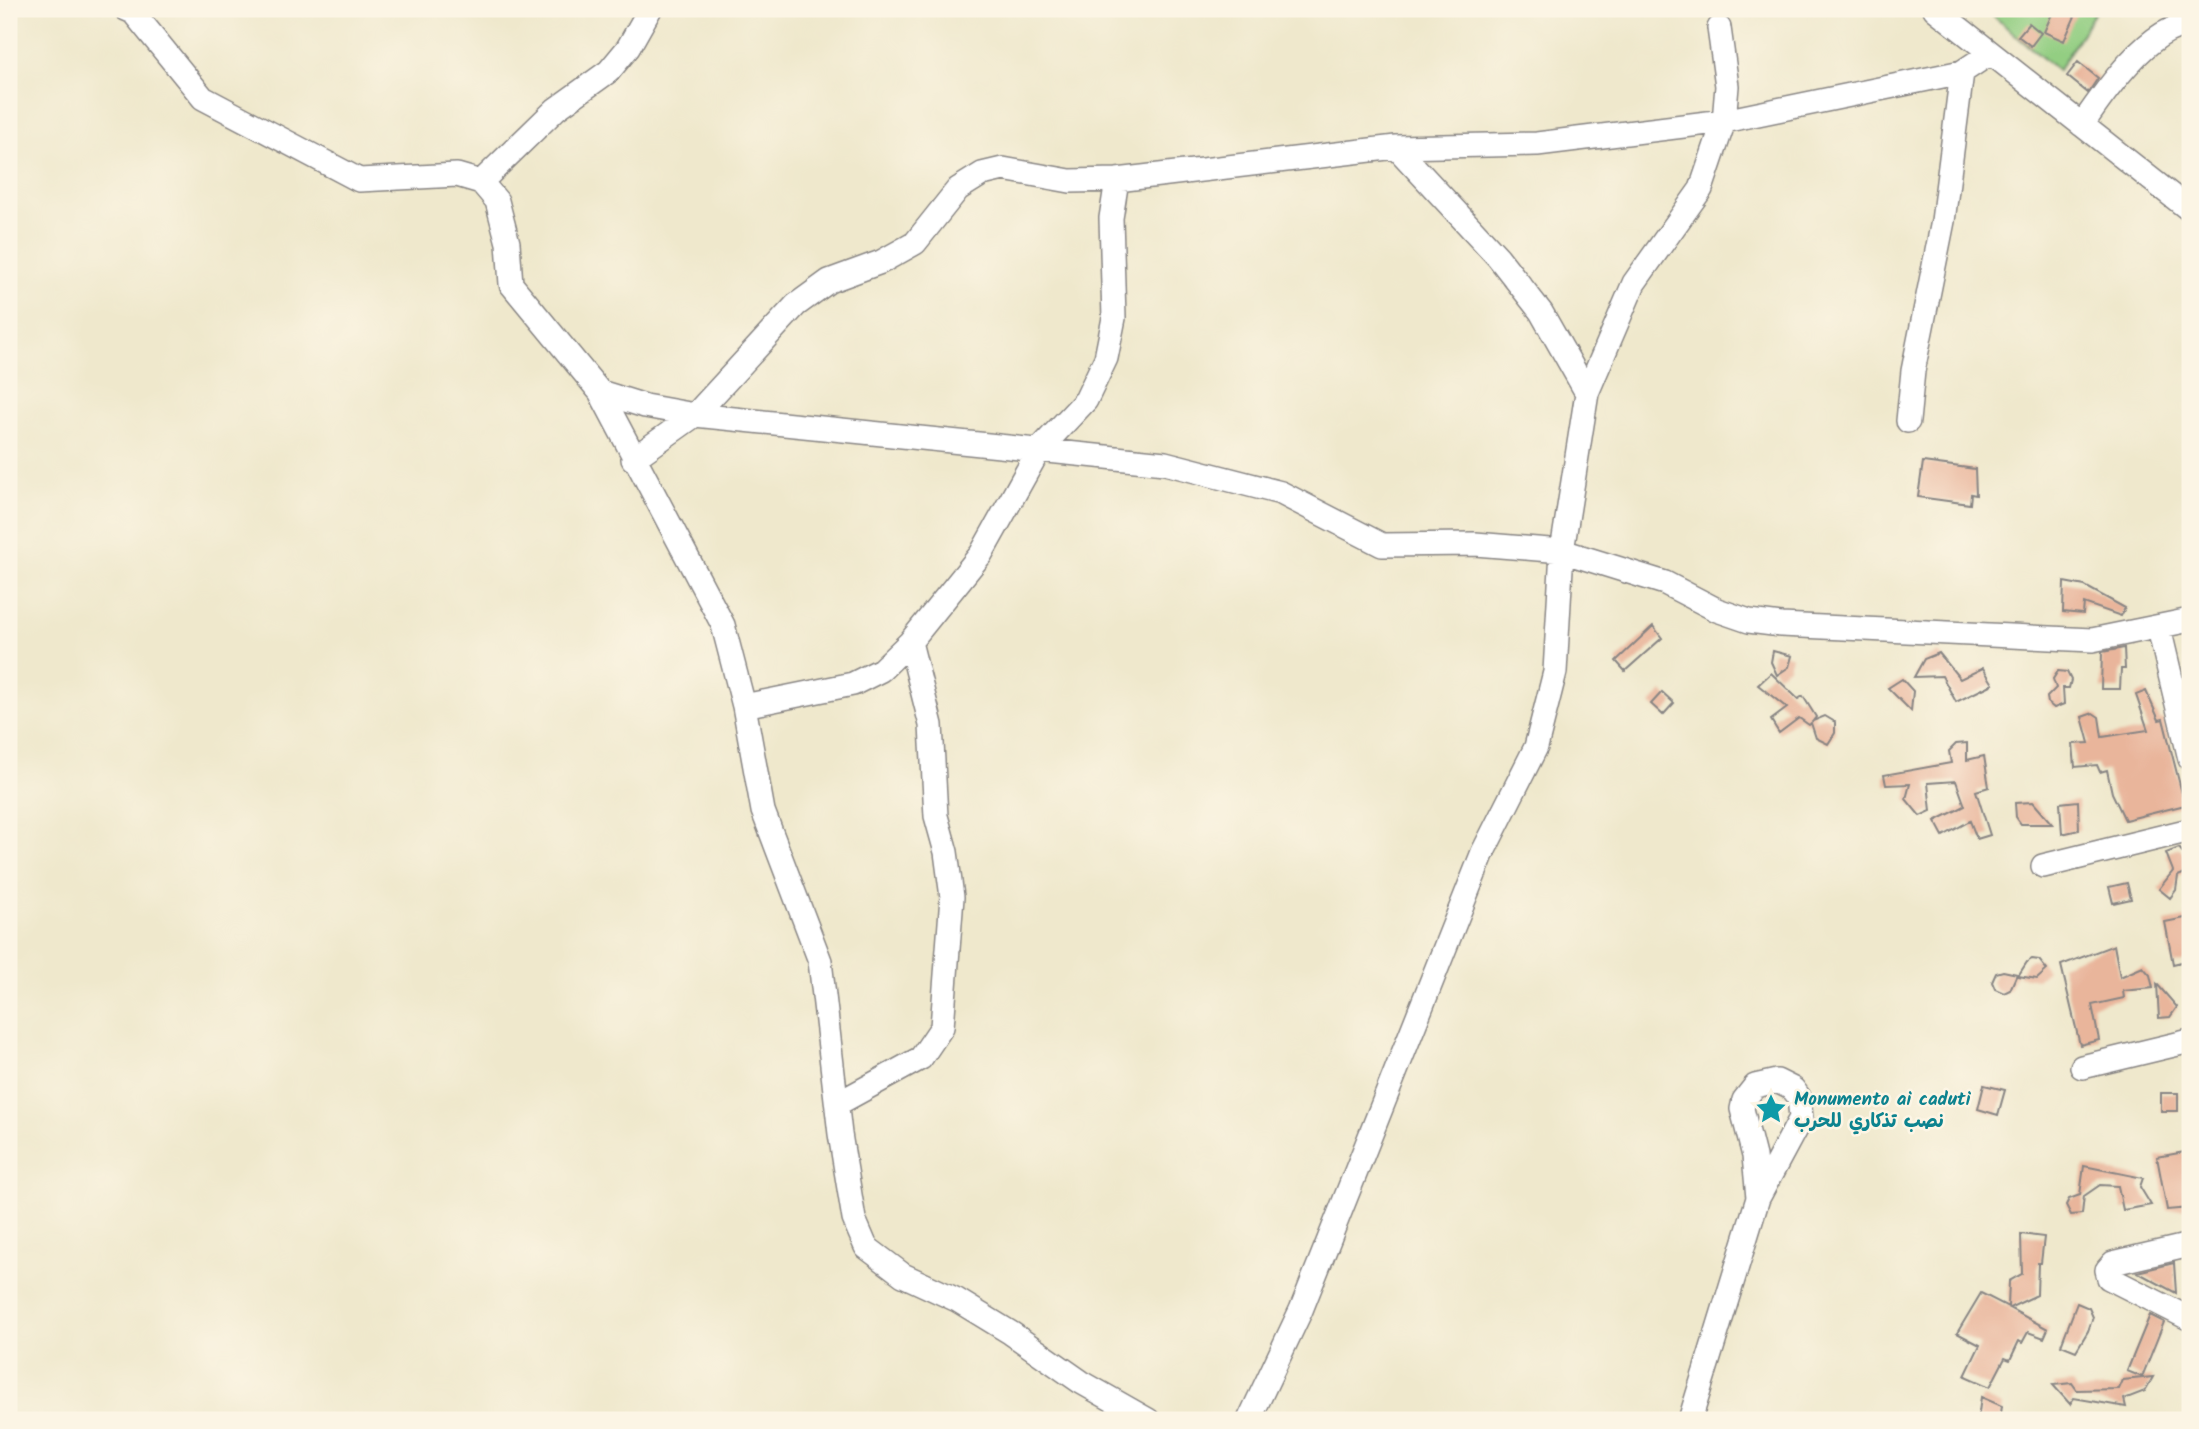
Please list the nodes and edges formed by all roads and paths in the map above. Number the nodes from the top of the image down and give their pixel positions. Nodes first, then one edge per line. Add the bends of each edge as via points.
1 (126, 9) edge
2 (650, 9) edge
3 (1935, 9) edge
4 (2190, 24) edge
5 (1719, 28) dead end
6 (1989, 54) junction
7 (1962, 72) junction
8 (1724, 121) junction
9 (2082, 125) junction
10 (1396, 147) junction
11 (1117, 180) junction
12 (481, 182) junction
13 (2190, 210) edge
14 (600, 392) junction
15 (1587, 393) junction
16 (695, 415) junction
17 (1908, 421) dead end
18 (1039, 450) junction
19 (633, 459) junction
20 (1562, 551) junction
21 (2190, 620) edge
22 (2159, 628) junction
23 (910, 642) junction
24 (744, 706) junction
25 (2190, 759) edge
26 (2190, 830) edge
27 (2043, 866) dead end
28 (2190, 1041) edge
29 (2082, 1067) dead end
30 (837, 1104) junction
31 (1758, 1198) dead end
32 (2190, 1245) edge
33 (2190, 1320) edge
34 (1148, 1420) edge
35 (1249, 1420) edge
36 (1690, 1420) edge

1 - 12 street via 203,98 359,180 457,175
2 - 12 street via 609,71 556,109
3 - 6 street
4 - 9 street via 2139,52
5 - 8 street via 1727,86
6 - 7 street
6 - 9 street
7 - 8 street
7 - 17 street via 1943,221 1913,371
8 - 10 street via 1537,144
8 - 15 street via 1701,189 1634,283
9 - 13 street
10 - 11 street
10 - 15 street via 1541,312
11 - 16 street via 1070,181 1003,169 982,174 958,189 915,243 881,262 829,281 796,305
11 - 18 street via 1111,218 1114,318 1107,358 1086,400
12 - 14 street via 496,201 508,243 511,284
14 - 16 street
14 - 19 street
15 - 20 street
16 - 18 street
16 - 19 street
18 - 20 street via 1165,463 1281,493 1382,545 1475,544
18 - 23 street via 981,554
19 - 24 street via 723,625
20 - 22 street via 1665,583 1749,621 2092,640
20 - 35 street via 1555,672 1536,747 1483,852 1301,1310
21 - 22 street
22 - 25 street
23 - 24 street via 881,670 853,684
23 - 30 street via 931,725 936,816 952,897 942,1027 921,1058
24 - 30 street via 763,811 820,961
26 - 27 street
28 - 29 street
30 - 34 street via 853,1219 866,1247 903,1275 957,1300 1080,1382
31 - 36 street
32 - 33 street via 2113,1264 2107,1270 2109,1278

